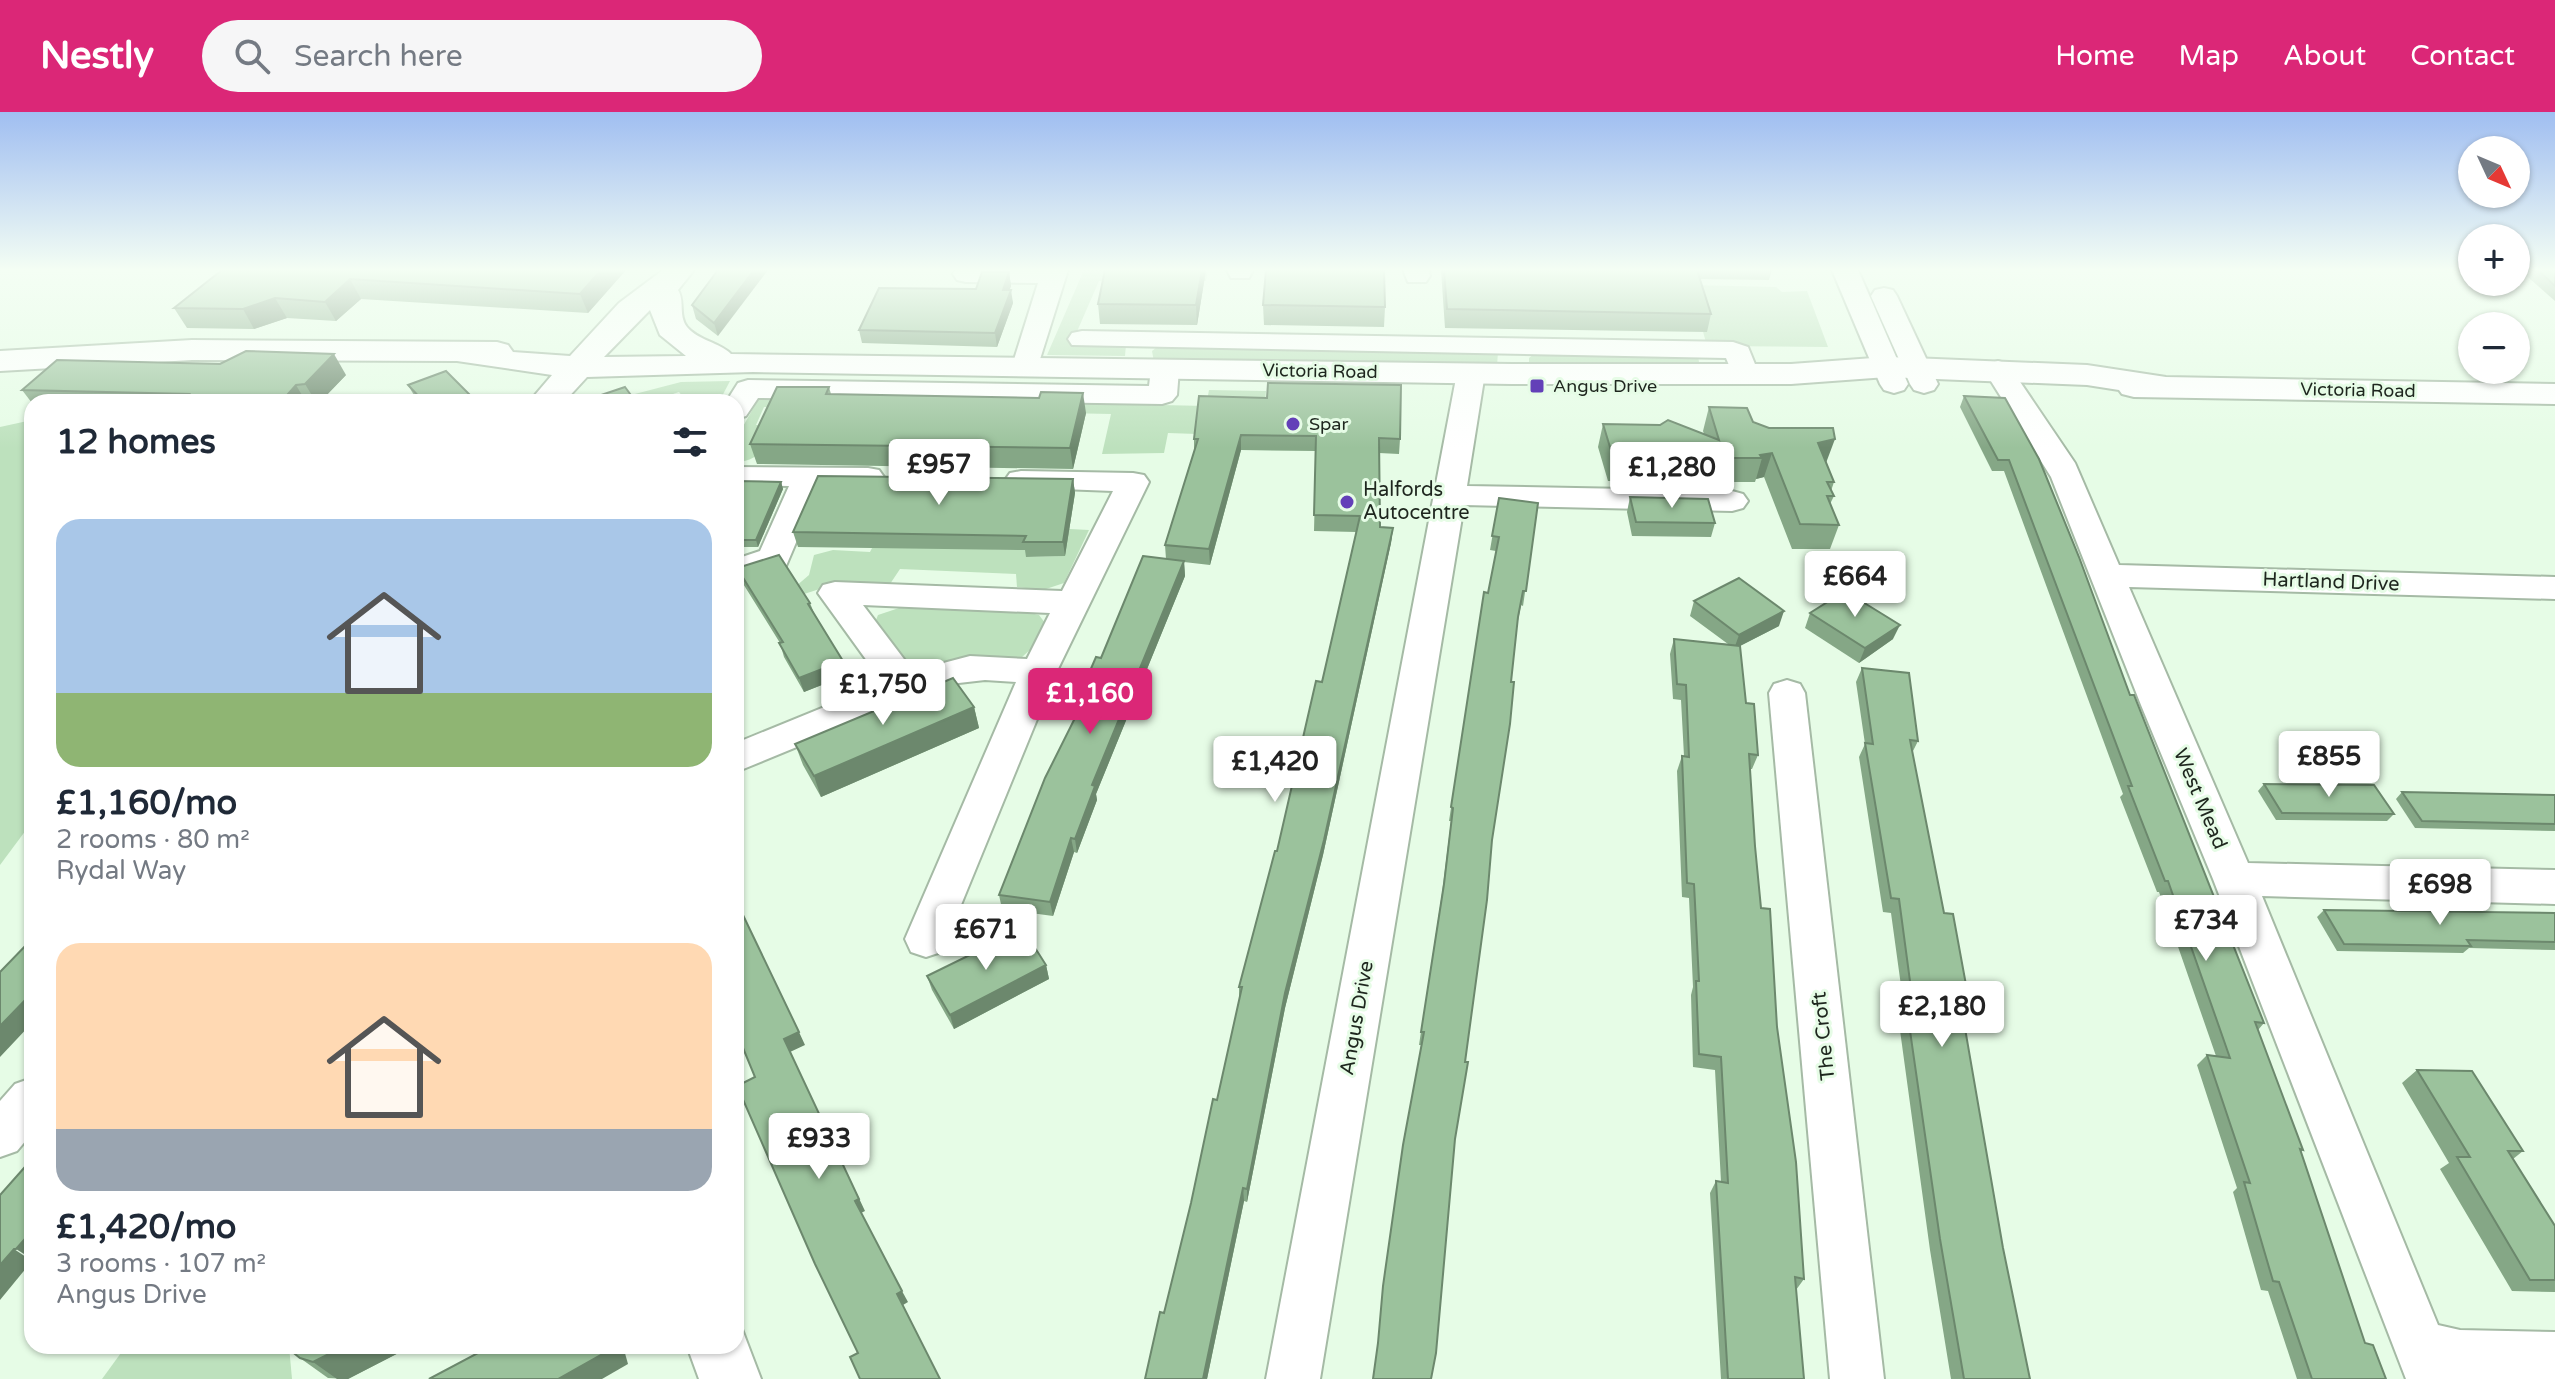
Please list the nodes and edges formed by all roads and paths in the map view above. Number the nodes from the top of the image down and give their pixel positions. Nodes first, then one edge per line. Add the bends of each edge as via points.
1 (610, 329) edge
2 (614, 329) edge
3 (672, 329) edge
4 (1037, 329) edge
5 (1878, 329) edge
6 (1887, 329) edge
7 (1082, 339) dead end
8 (587, 351) junction
9 (489, 356) junction
10 (717, 357) junction
11 (1147, 359) junction
12 (0, 361) edge
13 (1512, 361) junction
14 (753, 362) junction
15 (1026, 366) junction
16 (678, 368) junction
17 (1471, 373) junction
18 (1745, 374) junction
19 (1905, 376) junction
20 (2015, 379) junction
21 (541, 394) edge
22 (550, 394) edge
23 (569, 394) edge
24 (589, 394) edge
25 (2555, 394) edge
26 (744, 396) edge
27 (744, 476) edge
28 (808, 477) junction
29 (900, 478) edge
30 (993, 479) edge
31 (1449, 495) junction
32 (1732, 501) dead end
33 (744, 567) edge
34 (2108, 576) junction
35 (2555, 588) edge
36 (1075, 603) junction
37 (1038, 673) junction
38 (906, 688) junction
39 (1787, 693) dead end
40 (744, 755) edge
41 (2234, 879) junction
42 (2555, 887) edge
43 (926, 939) dead end
44 (24, 1108) edge
45 (0, 1135) edge
46 (721, 1354) edge
47 (2555, 1359) edge
48 (2427, 1364) edge
49 (730, 1379) edge
50 (1293, 1379) edge
51 (1857, 1379) edge

1 - 8 street
2 - 8 street
3 - 10 street via 689,345
4 - 15 street
5 - 19 street
6 - 19 street
7 - 11 street
8 - 9 street, Victoria Road
8 - 10 street, Victoria Road
8 - 16 street, Victoria Road
8 - 22 street
8 - 23 street
9 - 12 street, Victoria Road via 192,350
9 - 21 street via 536,383
10 - 14 street, Victoria Road
11 - 13 street
11 - 15 street, Victoria Road
11 - 17 street, Victoria Road
11 - 26 street via 1162,395 748,389
13 - 17 street, Victoria Road
13 - 18 street, Victoria Road
13 - 18 street via 1709,350 1738,353
14 - 15 street, Victoria Road
14 - 16 street, Victoria Road
16 - 24 street
17 - 31 street, Angus Drive
18 - 19 street, Victoria Road via 1791,374 1847,383
19 - 20 street, Victoria Road
20 - 25 street, Victoria Road via 2094,389
20 - 34 street, West Mead via 2030,420 2052,444
27 - 28 street
28 - 29 street
28 - 33 street via 774,558
30 - 36 street via 1133,482
31 - 32 street
31 - 50 street, Angus Drive
34 - 35 street, Hartland Drive
34 - 41 street, West Mead
36 - 37 street
36 - 38 street via 835,593
37 - 38 street via 995,666 943,671
37 - 43 street
38 - 40 street
39 - 51 street, The Croft
41 - 42 street
41 - 48 street, West Mead
44 - 45 street
46 - 49 street
47 - 48 street via 2460,1357

